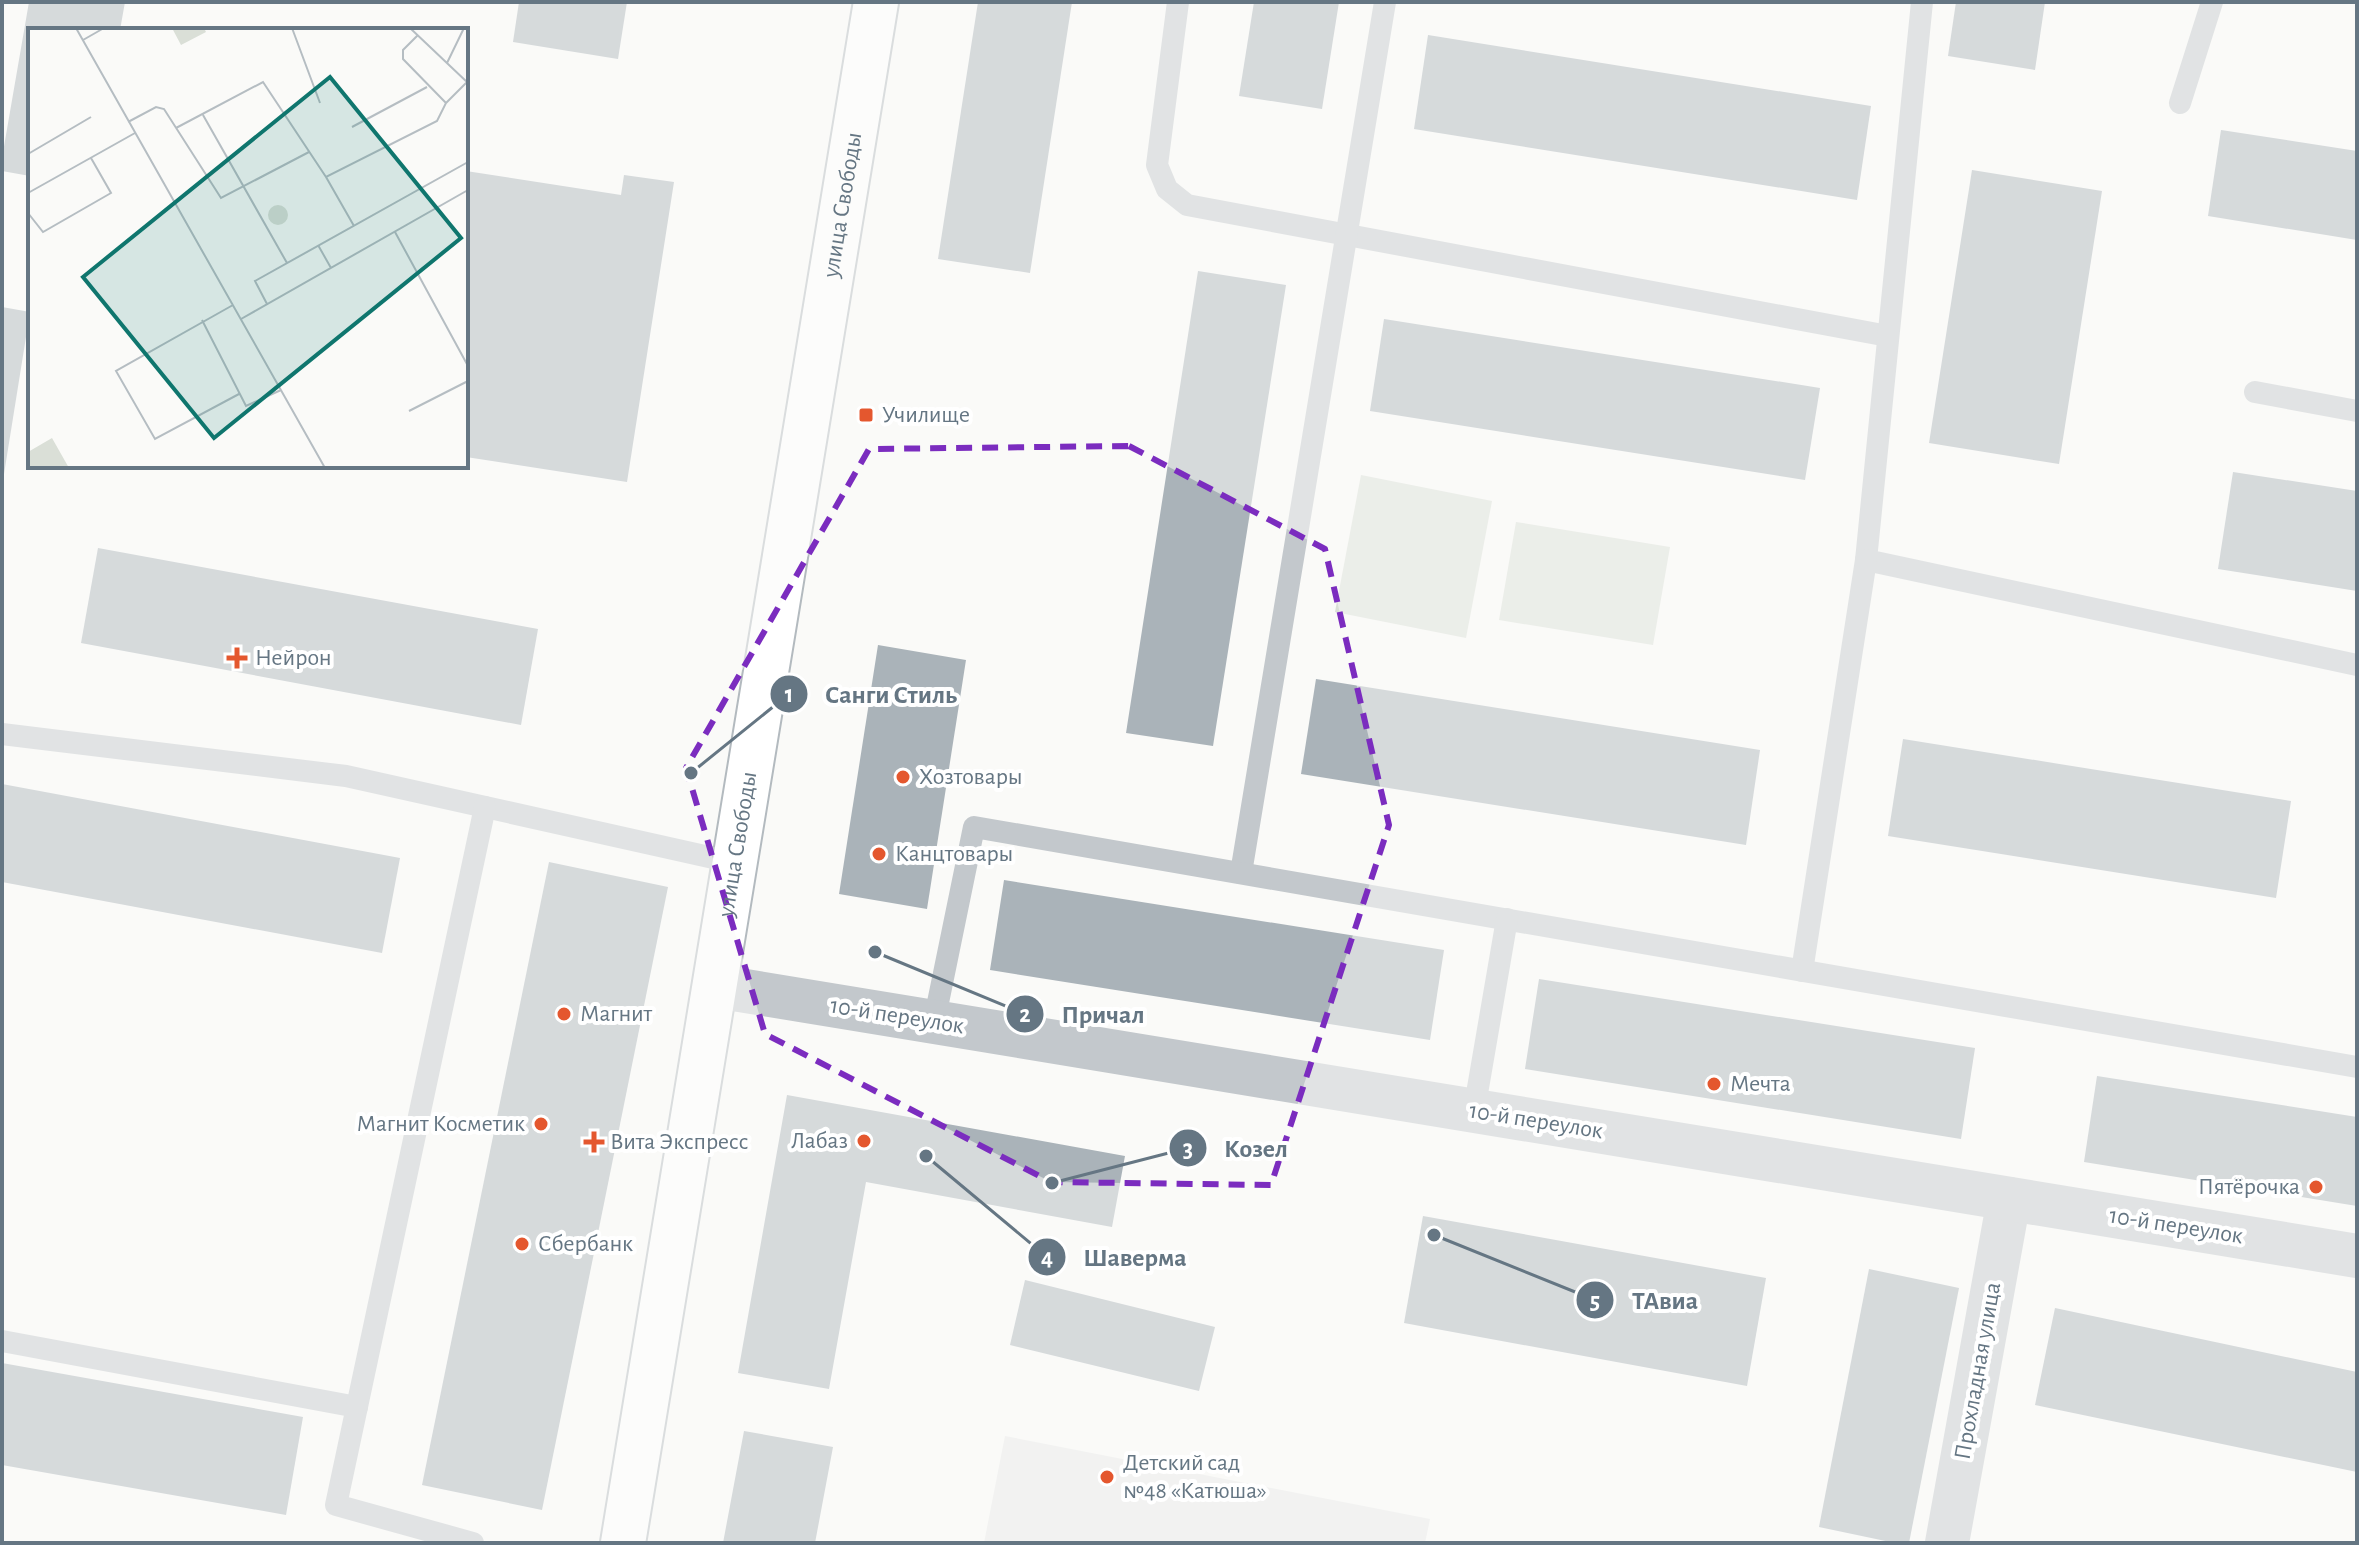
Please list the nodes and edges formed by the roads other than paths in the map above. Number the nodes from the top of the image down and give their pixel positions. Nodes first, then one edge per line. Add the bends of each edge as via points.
1 (876, 2) edge
2 (1178, 2) edge
3 (1385, 2) edge
4 (1922, 2) edge
5 (2212, 2) edge
6 (2180, 103) dead end
7 (1347, 235) junction
8 (1888, 336) junction
9 (2255, 392) dead end
10 (2357, 411) edge
11 (1866, 560) junction
12 (2357, 665) edge
13 (2, 734) edge
14 (485, 807) junction
15 (736, 863) junction
16 (1241, 873) junction
17 (1507, 919) junction
18 (1802, 971) junction
19 (715, 986) junction
20 (934, 1022) junction
21 (2357, 1067) edge
22 (1474, 1111) junction
23 (2009, 1199) junction
24 (2357, 1256) edge
25 (2, 1341) edge
26 (357, 1407) junction
27 (473, 1543) edge
28 (623, 1543) edge
29 (1947, 1543) edge

1 - 15 main road, улица Свободы
2 - 7 lane via 1157,165 1167,189 1187,205
3 - 7 lane
4 - 8 lane
5 - 6 lane
7 - 8 lane
7 - 16 lane
8 - 11 lane
9 - 10 lane
11 - 12 lane
11 - 18 lane
13 - 14 lane via 346,776
14 - 15 lane
14 - 26 lane
15 - 19 main road, улица Свободы
16 - 17 lane
16 - 20 lane via 974,827
17 - 18 lane
17 - 22 lane
18 - 21 lane
19 - 20 street, 10-й переулок
19 - 28 main road, улица Свободы
20 - 22 street, 10-й переулок
22 - 23 street, 10-й переулок
23 - 24 street, 10-й переулок
23 - 29 street, Прохладная улица
25 - 26 lane
26 - 27 lane via 336,1505

